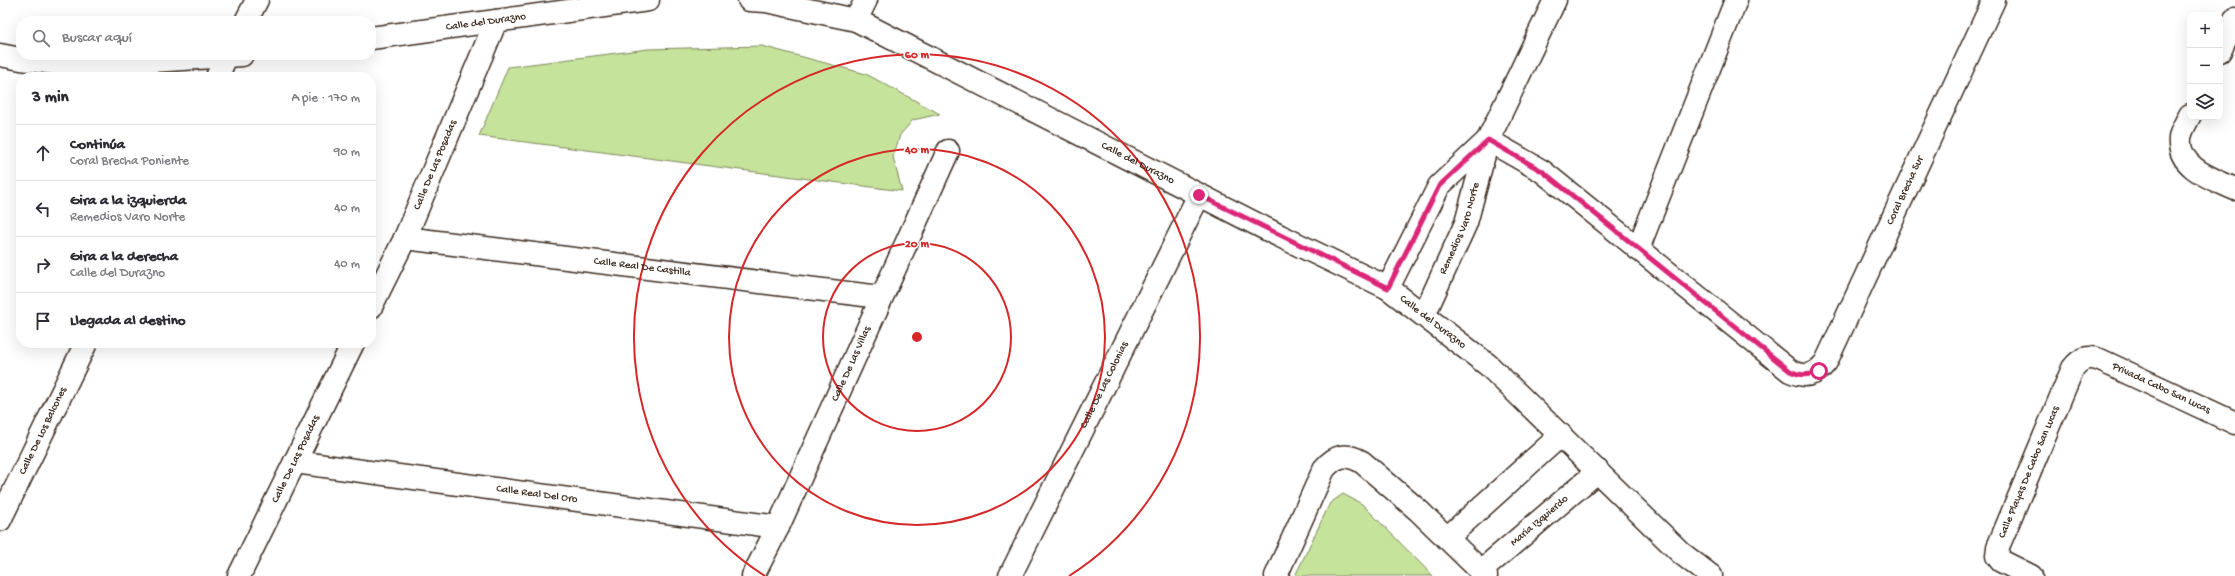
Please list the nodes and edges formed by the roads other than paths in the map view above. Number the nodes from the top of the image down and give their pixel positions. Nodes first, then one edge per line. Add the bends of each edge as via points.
1 (257, 0) edge
2 (648, 0) edge
3 (748, 0) edge
4 (866, 0) edge
5 (1555, 0) edge
6 (1736, 0) edge
7 (1994, 0) edge
8 (249, 16) edge
9 (2235, 19) edge
10 (856, 20) junction
11 (496, 21) junction
12 (376, 37) edge
13 (2221, 48) edge
14 (0, 55) edge
15 (16, 58) edge
16 (29, 60) edge
17 (171, 60) edge
18 (229, 60) edge
19 (221, 72) edge
20 (2188, 120) edge
21 (1488, 140) junction
22 (948, 151) dead end
23 (2235, 189) edge
24 (1199, 195) junction
25 (405, 238) junction
26 (1638, 249) junction
27 (1388, 288) junction
28 (376, 297) edge
29 (880, 297) junction
30 (1424, 315) junction
31 (84, 348) edge
32 (351, 348) edge
33 (2085, 358) joint
34 (2235, 423) edge
35 (1561, 435) junction
36 (295, 462) junction
37 (1598, 470) junction
38 (0, 520) edge
39 (778, 527) junction
40 (1447, 538) junction
41 (1483, 573) edge
42 (239, 576) edge
43 (753, 576) edge
44 (1010, 576) edge
45 (1276, 576) edge
46 (1711, 576) edge
47 (2031, 576) edge

1 - 8 street
2 - 11 street, Calle del Durazno
3 - 10 street, Calle del Durazno via 766,1
4 - 10 street
5 - 21 street, Remedios Varo Norte
6 - 26 street
7 - 26 street, Coral Brecha Sur via 1826,362 1819,371 1810,375 1799,375 1790,371
9 - 13 street
10 - 24 street, Calle del Durazno
11 - 12 street, Calle del Durazno
11 - 25 street, Calle De Las Posadas
14 - 15 street
16 - 17 street via 79,66
18 - 19 street
20 - 23 street via 2180,136 2180,148 2188,162 2202,174
21 - 26 street via 1542,171
21 - 27 street, Remedios Varo Norte via 1439,186
21 - 30 street, Remedios Varo Norte via 1466,223
22 - 29 street, Calle De Las Villas
24 - 27 street, Calle del Durazno
24 - 44 street, Calle De Las Colonias
25 - 28 street, Calle De Las Posadas
25 - 29 street, Calle Real De Castilla
27 - 30 street, Calle del Durazno
29 - 39 street, Calle De Las Villas
30 - 35 street, Calle del Durazno via 1488,365
31 - 38 street, Calle De Los Balcones
32 - 36 street, Calle De Las Posadas
33 - 34 street, Privada Cabo San Lucas via 2100,360
33 - 47 street, Calle Playas De Cabo San Lucas via 2078,361 2073,368 1998,547 2000,561
35 - 37 street, Calle del Durazno
35 - 40 street
36 - 39 street, Calle Real Del Oro
36 - 42 street, Calle De Las Posadas
37 - 41 street, Maria Izquierdo
37 - 46 street, Calle del Durazno via 1681,553
39 - 43 street, Calle De Las Villas
40 - 41 street
40 - 45 street via 1362,462 1352,456 1341,456 1331,461 1324,469

